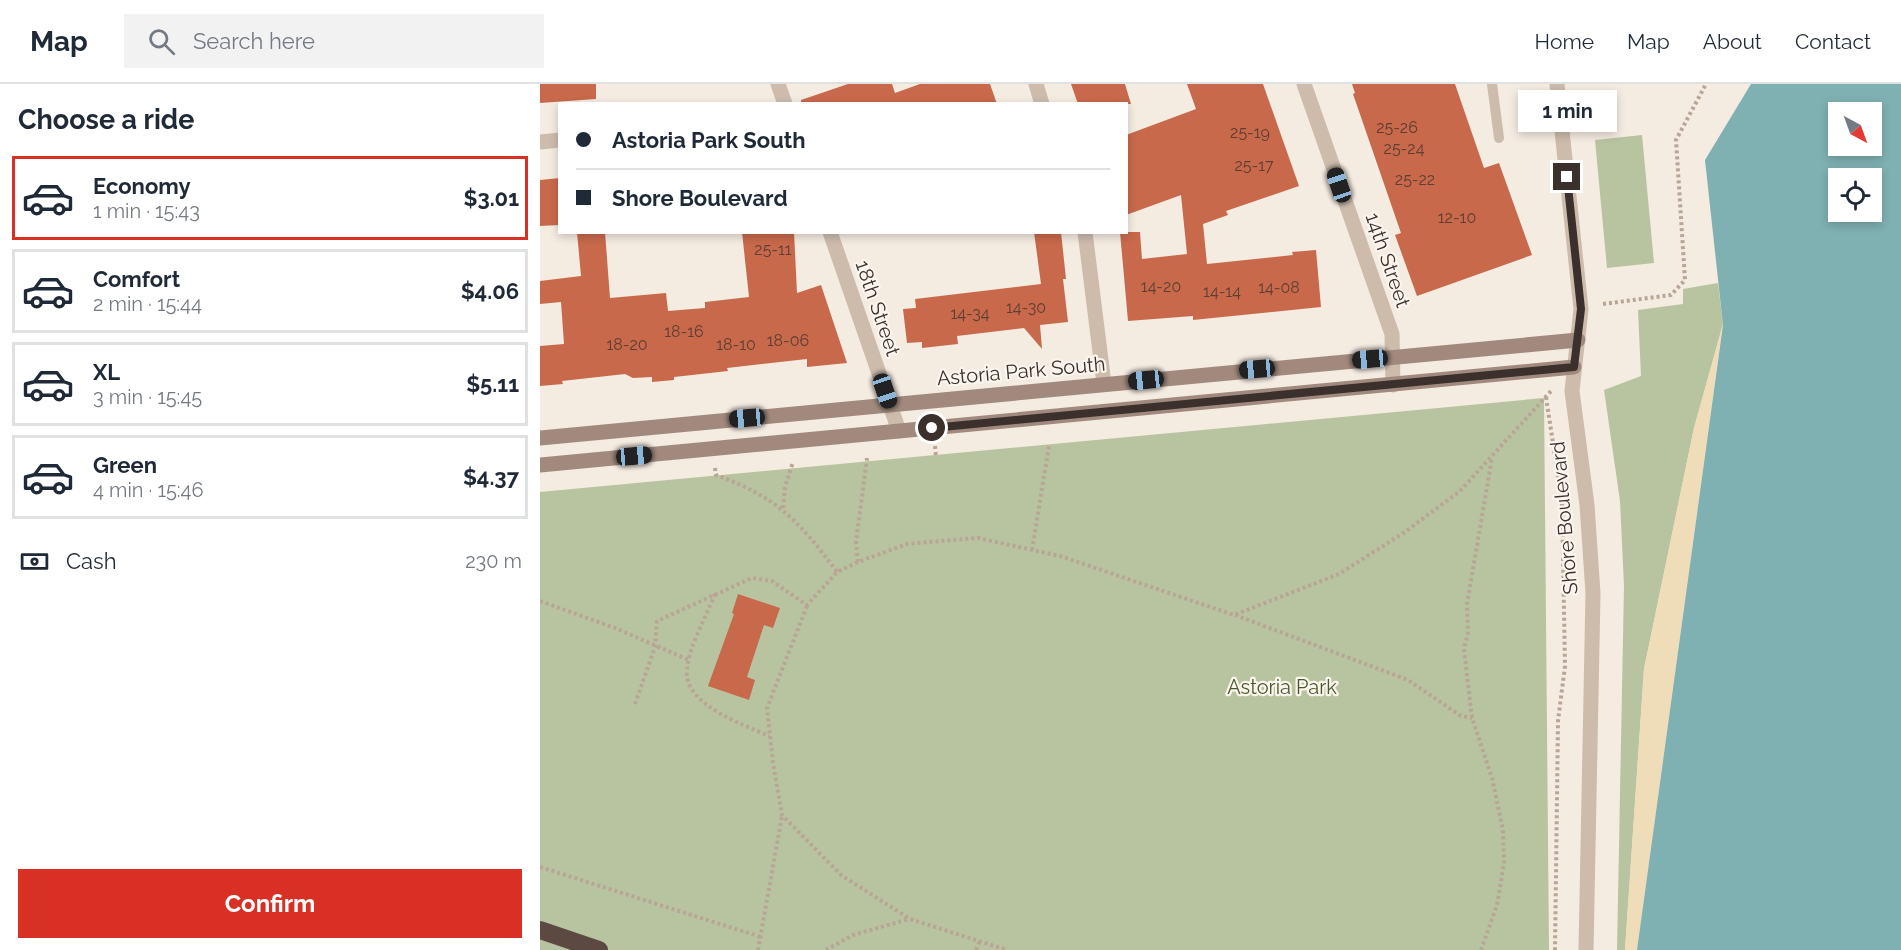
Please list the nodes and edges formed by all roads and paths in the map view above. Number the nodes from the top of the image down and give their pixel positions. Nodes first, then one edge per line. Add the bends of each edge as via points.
1 (778, 84) edge
2 (1036, 84) edge
3 (1304, 84) edge
4 (1492, 84) edge
5 (1557, 84) edge
6 (1706, 84) edge
7 (784, 102) edge
8 (1041, 102) edge
9 (1499, 138) dead end
10 (558, 140) edge
11 (540, 142) edge
12 (831, 234) edge
13 (1085, 234) edge
14 (1603, 304) dead end
15 (1578, 340) junction
16 (1392, 357) junction
17 (1574, 367) junction
18 (1104, 384) junction
19 (1393, 385) junction
20 (890, 405) junction
21 (899, 431) junction
22 (540, 438) edge
23 (935, 446) dead end
24 (1049, 446) dead end
25 (936, 457) dead end
26 (867, 458) dead end
27 (1492, 458) junction
28 (793, 462) dead end
29 (540, 465) edge
30 (715, 468) dead end
31 (783, 508) junction
32 (1032, 550) junction
33 (858, 562) junction
34 (837, 572) junction
35 (716, 593) junction
36 (540, 601) edge
37 (807, 605) junction
38 (1234, 615) junction
39 (655, 647) junction
40 (689, 660) junction
41 (635, 704) dead end
42 (1472, 718) junction
43 (770, 736) junction
44 (782, 815) junction
45 (540, 867) edge
46 (910, 919) junction
47 (540, 930) edge
48 (761, 937) junction
49 (980, 941) junction
50 (599, 950) edge
51 (758, 950) edge
52 (826, 950) edge
53 (976, 950) edge
54 (1006, 950) edge
55 (1481, 950) edge
56 (1555, 950) edge
57 (1586, 950) edge

1 - 7 street
2 - 8 street
3 - 16 street, 14th Street via 1392,334
4 - 9 lane
5 - 15 street, Shore Boulevard via 1581,309
6 - 14 path via 1676,140 1684,280 1671,295
10 - 11 street
12 - 20 street, 18th Street
13 - 18 street
15 - 16 street, Astoria Park South
15 - 17 street, Shore Boulevard
16 - 18 street, Astoria Park South
16 - 19 street, 14th Street
17 - 19 street
17 - 57 street, Shore Boulevard via 1572,391 1587,505 1593,593
18 - 20 street, Astoria Park South
19 - 21 street
20 - 21 street, 18th Street
20 - 22 street, Astoria Park South
21 - 29 street
23 - 25 path
24 - 32 path
26 - 33 path via 856,542
27 - 38 path via 1460,491 1339,574
27 - 42 path via 1467,604 1464,649
27 - 56 path via 1546,396 1562,502 1565,666 1558,721
28 - 31 path
30 - 31 path via 716,475 746,486
31 - 34 path
32 - 33 path via 978,538 907,544
32 - 38 path
33 - 34 path
34 - 37 path
35 - 37 path via 752,578 772,581
35 - 39 path via 657,621
35 - 40 path
36 - 39 path
37 - 43 path via 767,708
38 - 42 path via 1408,680 1461,716
39 - 40 path
39 - 41 path
40 - 43 path via 686,671 692,691 706,705
42 - 55 path via 1492,778 1503,830 1504,863
43 - 44 path
44 - 46 path via 841,875
44 - 48 path
45 - 48 path
46 - 49 path
46 - 52 path via 853,935
47 - 50 highway
48 - 51 path
49 - 53 path
49 - 54 path

